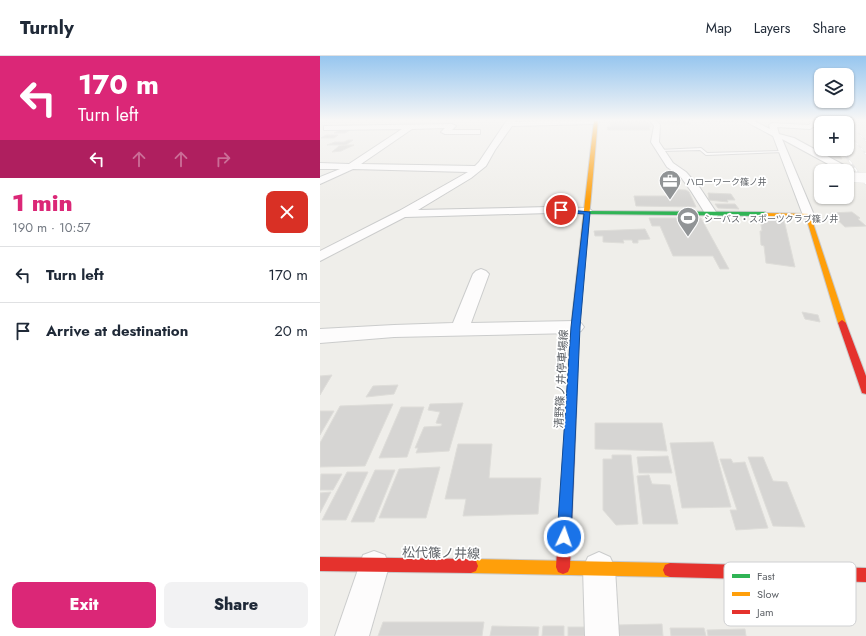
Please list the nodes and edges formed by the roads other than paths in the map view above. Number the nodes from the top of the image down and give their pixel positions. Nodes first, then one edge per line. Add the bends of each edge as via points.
1 (380, 147) edge
2 (492, 147) edge
3 (593, 147) edge
4 (659, 147) edge
5 (781, 147) edge
6 (804, 147) edge
7 (661, 150) junction
8 (783, 152) junction
9 (835, 164) edge
10 (320, 166) edge
11 (351, 167) junction
12 (477, 169) junction
13 (866, 178) edge
14 (854, 179) edge
15 (320, 181) edge
16 (587, 212) junction
17 (403, 214) junction
18 (712, 215) junction
19 (808, 215) junction
20 (320, 257) edge
21 (481, 274) dead end
22 (575, 327) junction
23 (460, 329) junction
24 (320, 336) edge
25 (866, 390) edge
26 (320, 564) edge
27 (374, 566) junction
28 (562, 567) junction
29 (599, 568) junction
30 (724, 571) edge
31 (856, 575) edge
32 (866, 575) edge
33 (352, 636) edge
34 (602, 636) edge

1 - 11 street
2 - 12 street via 483,164
3 - 16 main road, 清野篠ノ井停車場線
4 - 7 street
5 - 8 street
6 - 9 street
7 - 8 lane via 701,149 706,154
7 - 18 street via 670,165 683,174
8 - 19 street
10 - 11 street
11 - 12 street
11 - 15 street
12 - 17 street
13 - 14 street, bridge
16 - 17 street via 549,210
16 - 18 main road
16 - 22 main road, 清野篠ノ井停車場線
17 - 20 street
18 - 19 main road
19 - 25 main road via 837,310
21 - 23 street
22 - 23 street
22 - 28 main road, 清野篠ノ井停車場線
23 - 24 street via 394,330
26 - 27 main road, 松代篠ノ井線
27 - 28 main road, 松代篠ノ井線
27 - 33 street
28 - 29 main road, 松代篠ノ井線
29 - 30 main road, 松代篠ノ井線
29 - 34 street
31 - 32 main road, 松代篠ノ井線

